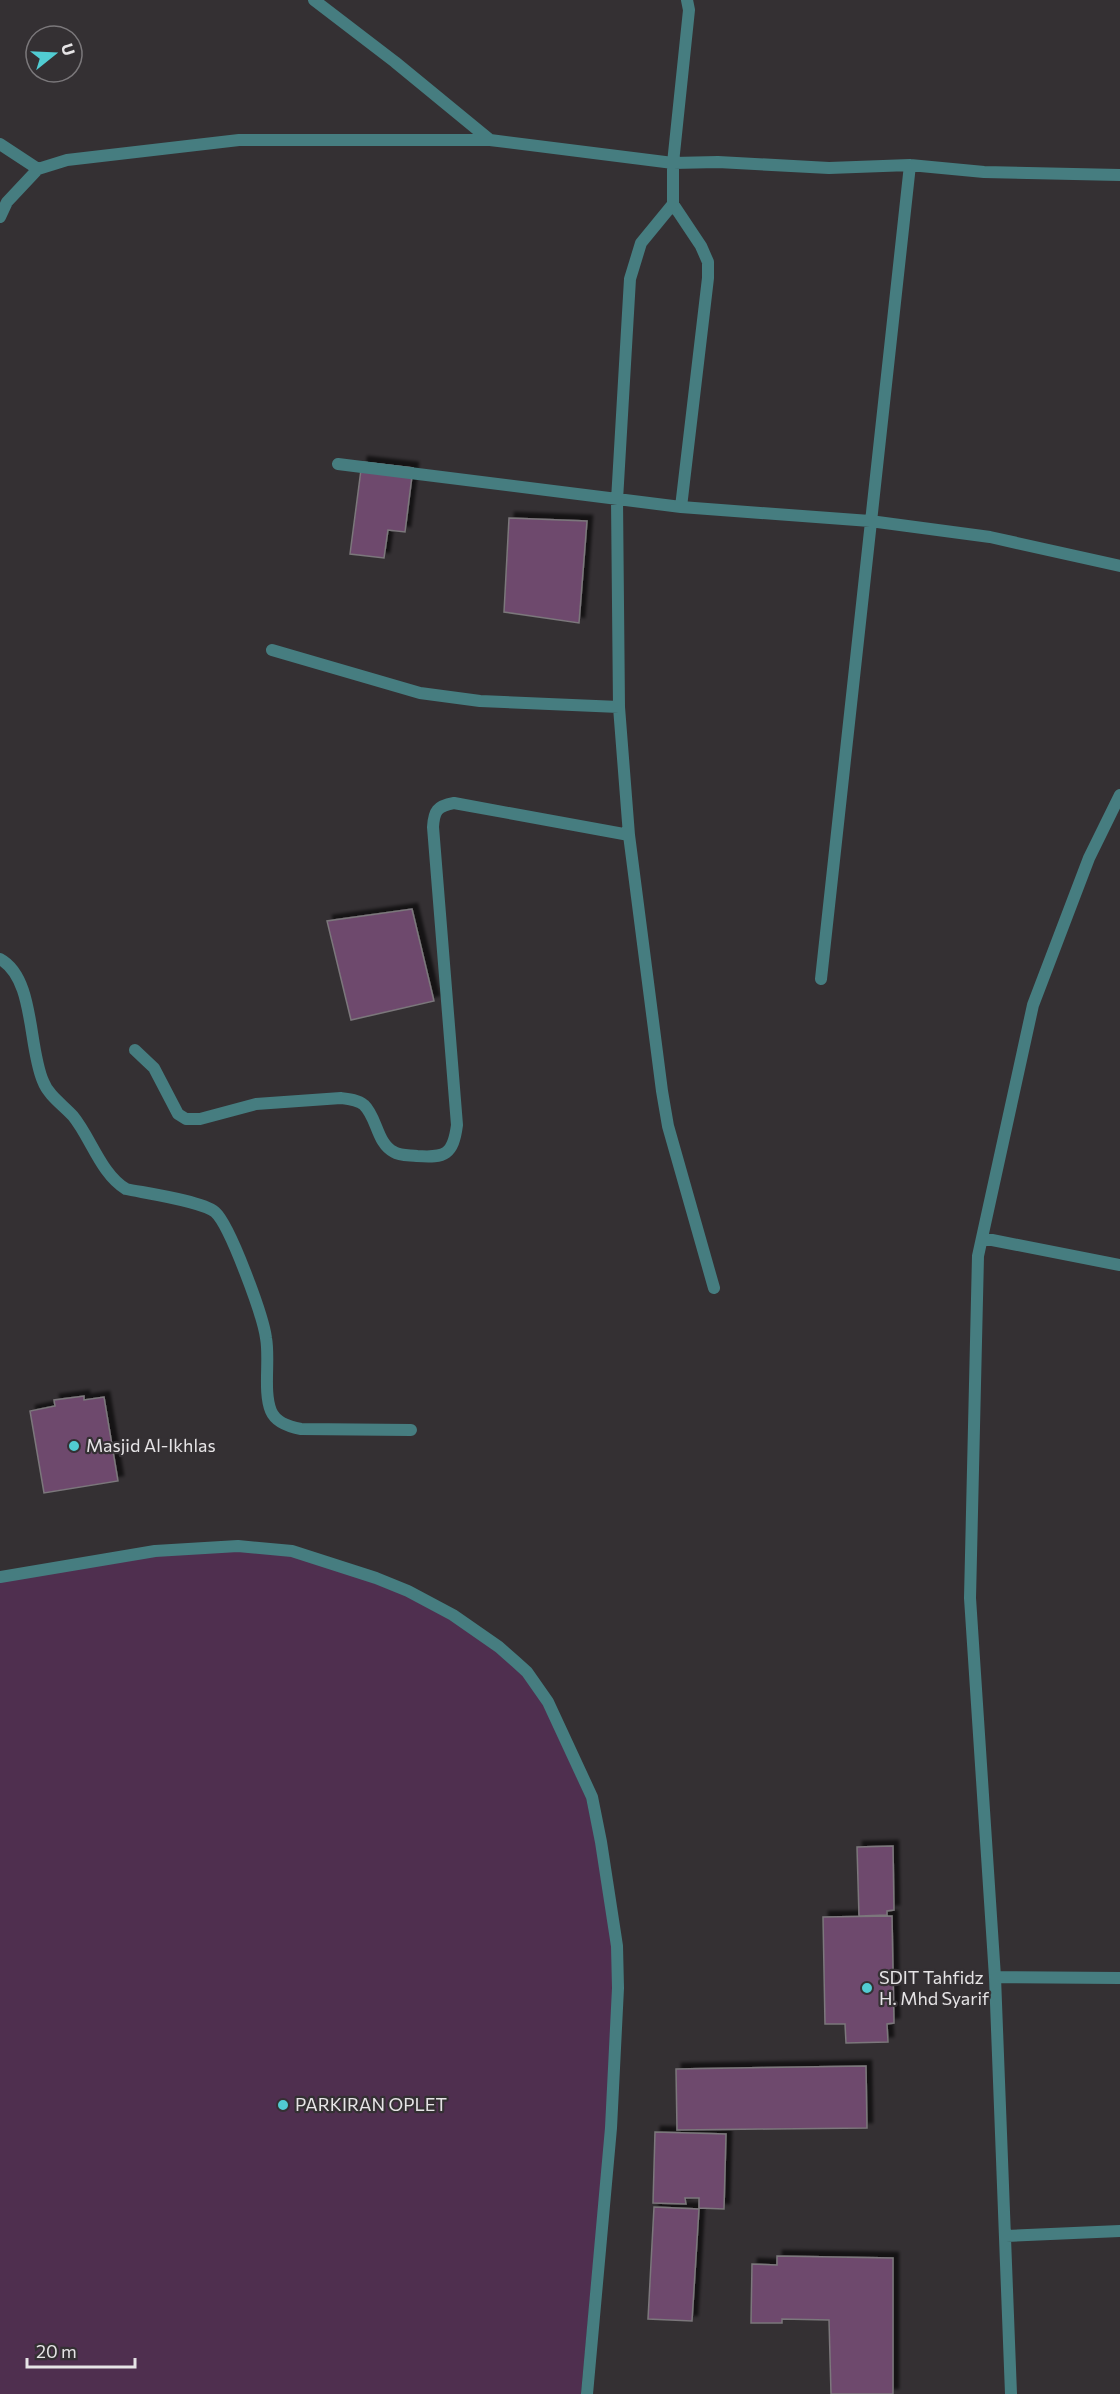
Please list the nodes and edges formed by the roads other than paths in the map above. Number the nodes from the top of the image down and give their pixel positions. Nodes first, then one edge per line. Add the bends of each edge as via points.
1 (314, 0) edge
2 (687, 0) edge
3 (490, 140) junction
4 (0, 144) edge
5 (674, 163) junction
6 (910, 165) junction
7 (38, 170) junction
8 (1120, 175) edge
9 (673, 204) junction
10 (0, 217) edge
11 (338, 464) dead end
12 (617, 500) junction
13 (681, 507) junction
14 (870, 521) junction
15 (1120, 566) edge
16 (272, 650) dead end
17 (620, 707) junction
18 (1120, 795) edge
19 (629, 835) junction
20 (0, 959) edge
21 (821, 979) dead end
22 (135, 1050) dead end
23 (982, 1238) junction
24 (1120, 1265) edge
25 (714, 1287) dead end
26 (411, 1430) dead end
27 (0, 1577) edge
28 (995, 1977) junction
29 (1120, 1978) edge
30 (1120, 2231) edge
31 (1006, 2236) junction
32 (587, 2394) edge
33 (1011, 2394) edge

1 - 3 street
2 - 5 street
3 - 5 street
3 - 7 street via 239,140 67,160
4 - 7 street
5 - 6 street via 829,168
5 - 9 street
6 - 8 street via 984,172
6 - 14 street
7 - 10 street via 7,202
9 - 12 street via 641,243 630,279
9 - 13 street via 708,262
11 - 12 street
12 - 13 street
12 - 17 street
13 - 14 street
14 - 15 street via 990,537
14 - 21 street
16 - 17 street via 420,693 480,701
17 - 19 street
18 - 23 street via 1089,858 1033,1005
19 - 22 street via 454,803 441,806 434,813 457,1125 455,1142 447,1154 438,1158 393,1152 364,1106 354,1100 256,1104 186,1119 178,1114 154,1068
19 - 25 street via 668,1126
20 - 26 street via 22,986 42,1080 73,1117 119,1185 213,1210 225,1223 262,1318 269,1402 278,1420 301,1428
23 - 24 street
23 - 28 street via 978,1256 970,1598
27 - 32 street via 155,1551 238,1546 292,1551 408,1591 453,1615 527,1672 548,1702 592,1797 617,1946 612,2128
28 - 29 street
28 - 31 street
30 - 31 street
31 - 33 street

